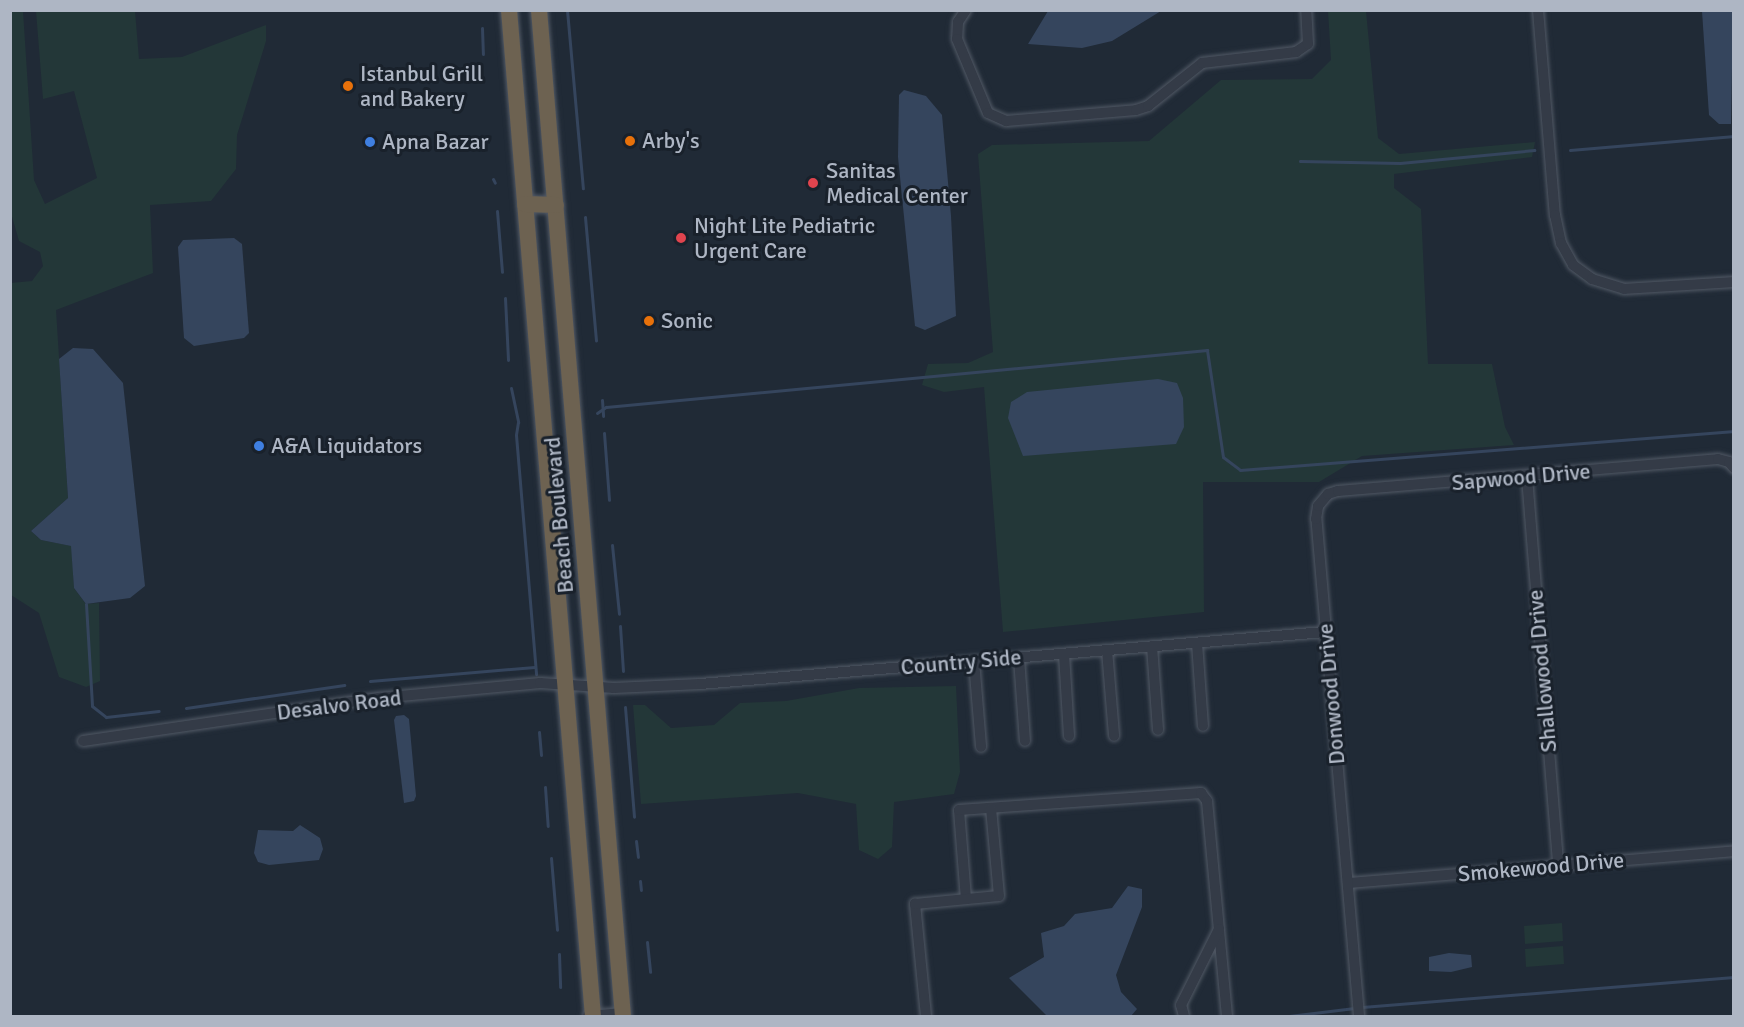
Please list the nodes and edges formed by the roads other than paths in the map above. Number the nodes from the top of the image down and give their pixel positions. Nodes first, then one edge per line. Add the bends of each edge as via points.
1 (508, 10) edge
2 (539, 10) edge
3 (966, 10) edge
4 (1306, 10) edge
5 (1538, 10) edge
6 (525, 204) junction
7 (556, 205) junction
8 (1734, 282) edge
9 (1731, 465) edge
10 (1527, 477) junction
11 (1318, 506) joint
12 (1325, 632) junction
13 (1197, 643) junction
14 (1152, 646) junction
15 (1107, 650) junction
16 (1064, 654) junction
17 (1018, 658) junction
18 (974, 661) junction
19 (565, 684) junction
20 (596, 686) junction
21 (1203, 726) dead end
22 (1158, 730) dead end
23 (1069, 736) dead end
24 (1114, 736) dead end
25 (83, 741) dead end
26 (1025, 741) dead end
27 (981, 747) dead end
28 (991, 808) junction
29 (1734, 851) edge
30 (1558, 866) junction
31 (1348, 883) junction
32 (966, 899) junction
33 (1219, 928) junction
34 (623, 1015) edge
35 (592, 1016) edge
36 (929, 1016) edge
37 (1227, 1016) edge
38 (1359, 1016) edge
39 (588, 1017) edge
40 (1184, 1017) edge

1 - 6 highway
2 - 7 highway, Beach Boulevard
3 - 4 street via 958,22 957,39 988,113 1006,121 1137,110 1209,61 1296,52 1308,44
5 - 8 street via 1555,215 1561,243 1573,265 1592,279 1624,289
6 - 7 highway
6 - 19 highway
7 - 20 highway, Beach Boulevard
9 - 10 street, Sapwood Drive via 1718,459
10 - 11 street, Sapwood Drive via 1338,491 1328,494
10 - 30 street, Shallowood Drive
11 - 12 street, Donwood Drive
12 - 13 street, Country Side
12 - 31 street, Donwood Drive
13 - 14 street, Country Side
13 - 21 street
14 - 15 street, Country Side
14 - 22 street
15 - 16 street, Country Side
15 - 24 street
16 - 17 street, Country Side
16 - 23 street
17 - 18 street, Country Side
17 - 26 street
18 - 20 street, Country Side via 700,684
18 - 27 street
19 - 20 street, Desalvo Road
19 - 25 street, Desalvo Road via 379,698
19 - 35 highway
20 - 34 highway, Beach Boulevard
28 - 32 street via 959,810
28 - 32 street via 999,896
28 - 33 street via 1201,793 1207,801
29 - 30 street, Smokewood Drive
30 - 31 street, Smokewood Drive
31 - 38 street, Donwood Drive
32 - 36 street via 915,904
33 - 37 street
33 - 40 street via 1181,1005
34 - 35 street
35 - 39 street

